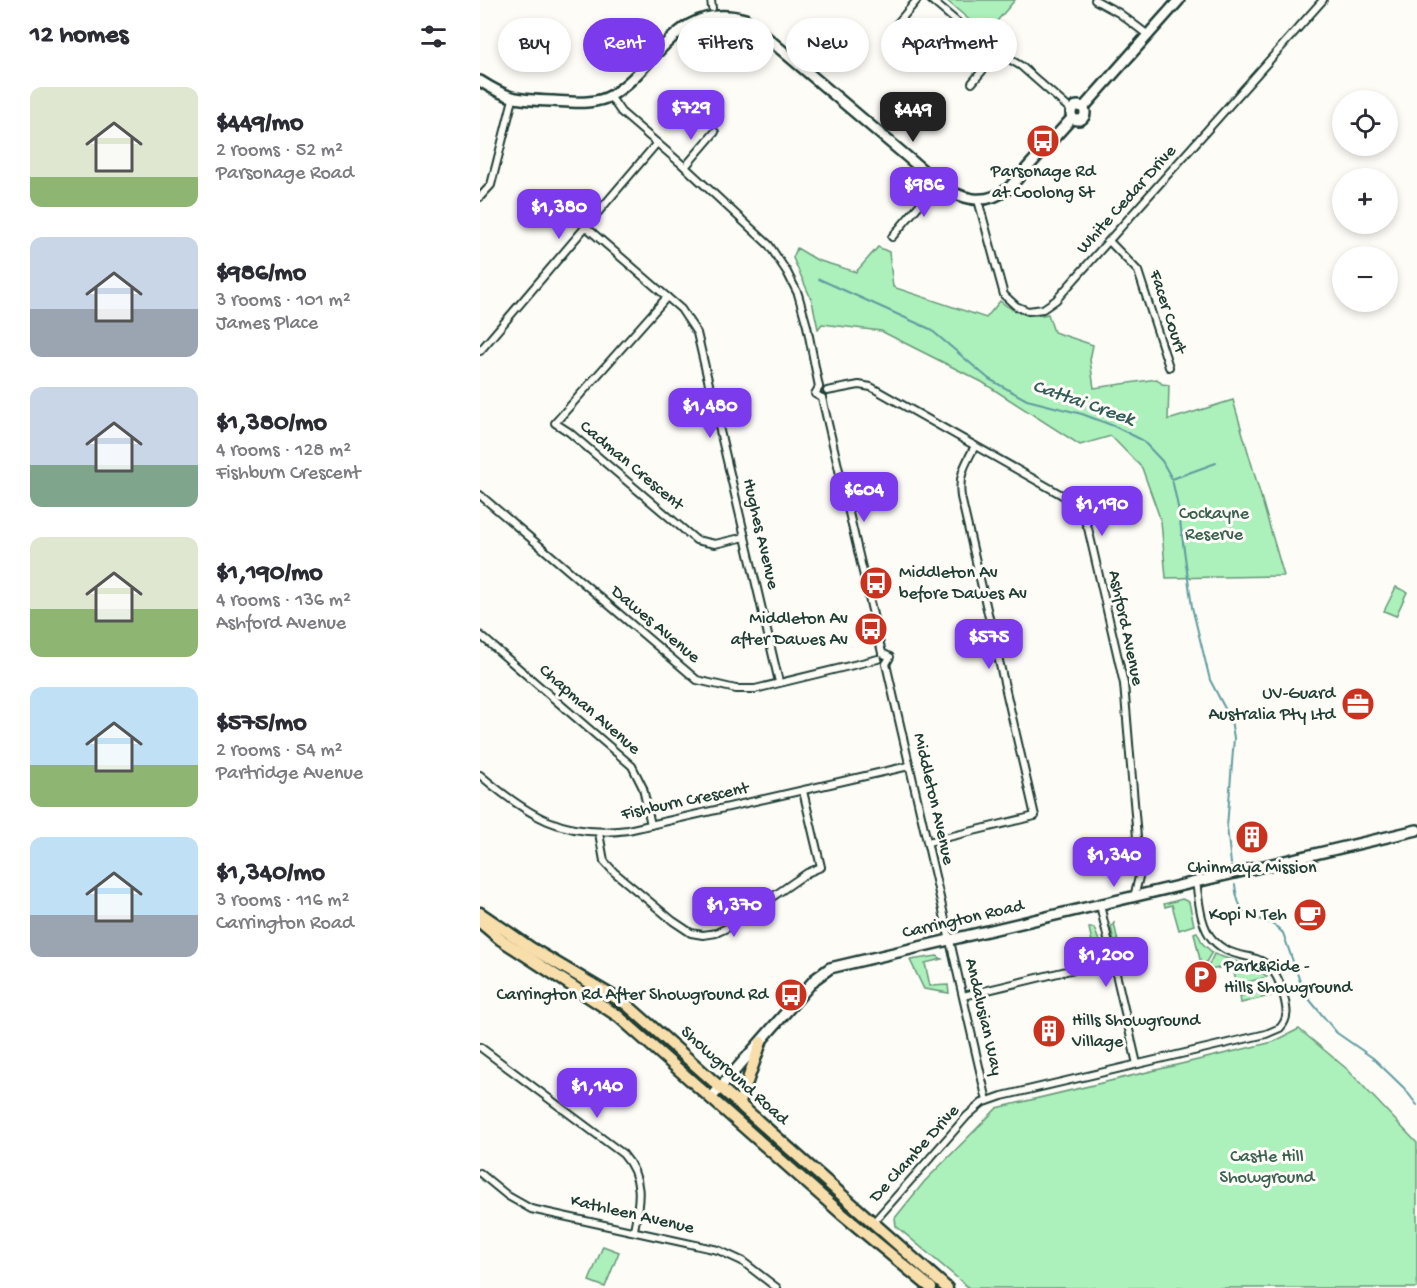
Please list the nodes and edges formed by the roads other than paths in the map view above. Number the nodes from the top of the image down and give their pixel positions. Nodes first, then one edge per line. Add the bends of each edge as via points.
1 (917, 0) edge
2 (932, 0) edge
3 (1095, 0) edge
4 (1179, 0) edge
5 (1323, 0) edge
6 (712, 4) edge
7 (902, 18) edge
8 (953, 18) edge
9 (1148, 35) junction
10 (1017, 64) edge
11 (981, 72) edge
12 (480, 81) edge
13 (972, 83) dead end
14 (610, 96) junction
15 (513, 99) junction
16 (1072, 114) junction
17 (715, 132) dead end
18 (657, 143) junction
19 (684, 167) junction
20 (938, 183) junction
21 (480, 197) edge
22 (978, 200) junction
23 (586, 227) junction
24 (892, 237) dead end
25 (1110, 242) junction
26 (667, 297) junction
27 (480, 351) edge
28 (1168, 367) dead end
29 (819, 387) junction
30 (827, 391) junction
31 (822, 399) junction
32 (975, 446) junction
33 (480, 495) edge
34 (745, 537) junction
35 (480, 635) edge
36 (880, 656) junction
37 (886, 664) junction
38 (779, 682) junction
39 (909, 766) junction
40 (480, 775) edge
41 (803, 791) junction
42 (651, 825) junction
43 (1417, 830) edge
44 (599, 833) junction
45 (928, 842) junction
46 (1196, 882) junction
47 (1134, 897) junction
48 (1100, 905) junction
49 (480, 913) edge
50 (480, 922) edge
51 (950, 940) junction
52 (1112, 960) junction
53 (963, 996) junction
54 (761, 1042) junction
55 (480, 1047) edge
56 (1137, 1064) junction
57 (722, 1086) junction
58 (711, 1098) junction
59 (987, 1101) junction
60 (740, 1102) junction
61 (480, 1173) edge
62 (873, 1223) junction
63 (634, 1230) junction
64 (865, 1232) junction
65 (777, 1288) edge
66 (931, 1288) edge
67 (948, 1288) edge

1 - 7 street
2 - 8 street
3 - 9 street
4 - 9 street
5 - 25 street, White Cedar Drive
6 - 14 street via 682,20
6 - 20 street via 745,19
9 - 16 street via 1083,108 1077,106
10 - 16 street
11 - 13 street
12 - 15 street
14 - 15 street via 591,101
14 - 18 street via 621,112
15 - 21 street via 491,184
16 - 22 street via 1010,188
17 - 19 street
18 - 19 street
18 - 23 street
19 - 29 street via 762,237 788,272 803,309
20 - 22 street via 954,195
20 - 24 street
22 - 25 street, White Cedar Drive via 1004,295 1028,310 1043,309 1056,300
23 - 26 street, Hughes Avenue
23 - 27 street
25 - 28 street, Facer Court via 1138,271
26 - 34 street, Hughes Avenue via 688,317 697,333
26 - 34 street, Cadman Crescent via 555,423 696,540 715,544
29 - 30 street
29 - 31 street via 815,394
30 - 31 street
30 - 32 street, Ashford Avenue via 859,385 871,387
31 - 36 street
32 - 45 street via 962,470 961,497 1035,816
32 - 47 street, Ashford Avenue via 1069,499 1084,518 1124,684 1140,873
33 - 38 street, Dawes Avenue via 697,680 736,689 755,689
34 - 38 street, Hughes Avenue
35 - 42 street, Chapman Avenue via 632,765 641,782
36 - 37 street via 881,663
36 - 37 street, Middleton Avenue via 890,657
36 - 38 street, Dawes Avenue
37 - 39 street, Middleton Avenue
39 - 41 street, Fishburn Crescent
39 - 45 street, Middleton Avenue
40 - 44 street, Fishburn Crescent via 514,804 546,822
41 - 42 street, Fishburn Crescent
41 - 44 street via 821,867 716,933 691,933 614,872 604,861
42 - 44 street, Fishburn Crescent
43 - 46 street, Carrington Road
45 - 51 street, Middleton Avenue
46 - 47 street, Carrington Road
46 - 56 street, De Clambe Drive via 1209,936 1223,948 1263,960 1273,969 1281,983 1286,1018 1271,1033
47 - 48 street, Carrington Road
48 - 51 street, Carrington Road
48 - 52 street
49 - 57 main road, Showground Road via 626,1004
50 - 58 main road, Showground Road via 618,1016
51 - 53 street, Andalusian Way
51 - 54 street, Carrington Road via 830,968 814,979
52 - 53 street
52 - 56 street
53 - 59 street, Andalusian Way
54 - 57 street, Carrington Road
54 - 60 main road
55 - 63 street via 623,1154 636,1173 639,1186
56 - 59 street, De Clambe Drive
57 - 58 street, Carrington Road
57 - 60 main road, Showground Road
58 - 64 main road, Showground Road
59 - 62 street, De Clambe Drive via 967,1116
60 - 62 main road, Showground Road
61 - 63 street, Kathleen Avenue via 531,1209
62 - 64 main road
62 - 67 main road, Showground Road
63 - 65 street, Kathleen Avenue via 728,1254
64 - 66 main road, Showground Road

